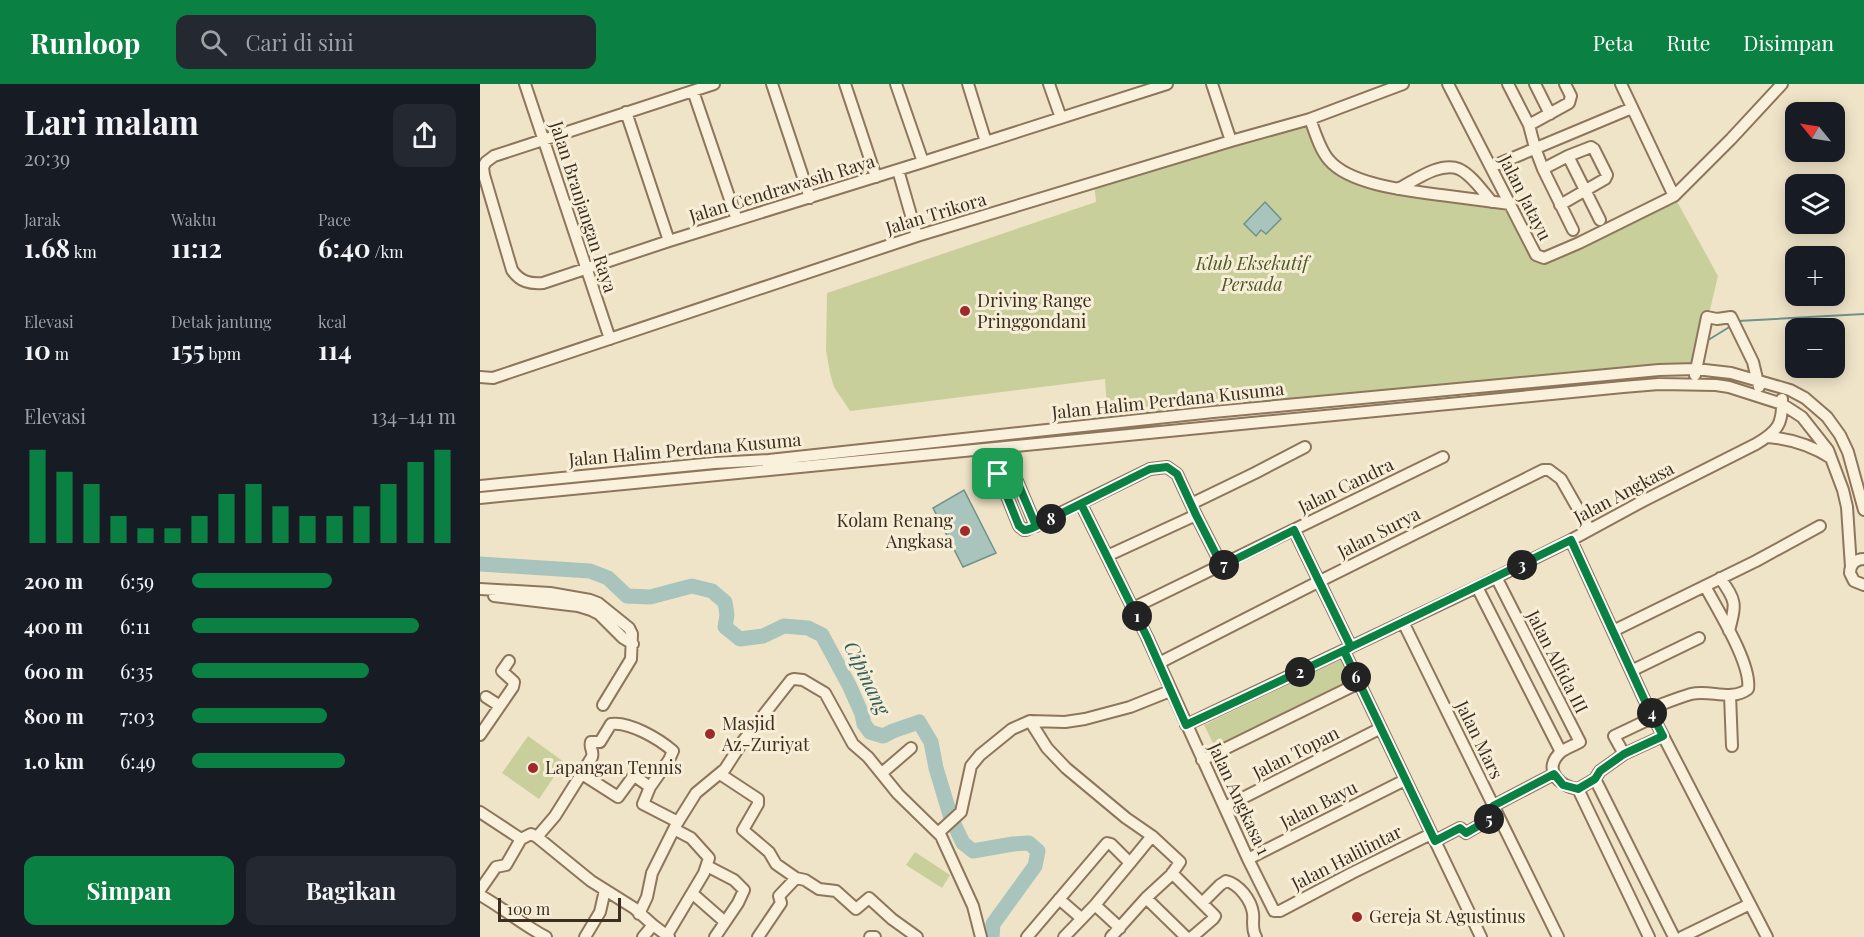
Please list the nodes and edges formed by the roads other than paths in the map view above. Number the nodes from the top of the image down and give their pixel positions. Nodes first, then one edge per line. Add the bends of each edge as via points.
1 (525, 84) edge
2 (714, 84) edge
3 (772, 84) edge
4 (845, 84) edge
5 (896, 84) edge
6 (968, 84) edge
7 (1049, 84) edge
8 (1167, 84) edge
9 (1212, 84) edge
10 (1403, 84) edge
11 (1448, 84) edge
12 (1508, 84) edge
13 (1536, 84) edge
14 (1565, 84) edge
15 (1621, 84) edge
16 (1782, 84) edge
17 (1136, 89) edge
18 (693, 91) junction
19 (1632, 108) junction
20 (627, 112) junction
21 (1550, 114) junction
22 (1061, 118) junction
23 (1310, 119) junction
24 (1529, 124) junction
25 (543, 139) junction
26 (1231, 141) junction
27 (987, 142) junction
28 (1535, 148) junction
29 (1568, 156) junction
30 (923, 162) junction
31 (482, 166) edge
32 (1491, 167) junction
33 (1543, 169) junction
34 (898, 170) junction
35 (876, 177) junction
36 (1398, 189) junction
37 (1585, 191) junction
38 (1674, 196) junction
39 (810, 198) junction
40 (1492, 202) junction
41 (1510, 204) junction
42 (1560, 205) junction
43 (737, 220) junction
44 (1600, 220) dead end
45 (1573, 231) dead end
46 (917, 236) junction
47 (669, 242) junction
48 (587, 270) junction
49 (610, 339) junction
50 (1749, 354) junction
51 (1696, 369) junction
52 (480, 377) edge
53 (1746, 377) junction
54 (1758, 381) junction
55 (1692, 384) junction
56 (1781, 388) junction
57 (1740, 390) junction
58 (1759, 396) junction
59 (1782, 404) junction
60 (1768, 437) junction
61 (1305, 447) dead end
62 (1443, 457) dead end
63 (1831, 458) junction
64 (979, 473) dead end
65 (998, 474) junction
66 (480, 486) edge
67 (480, 498) edge
68 (1026, 502) junction
69 (1081, 504) junction
70 (1191, 504) junction
71 (1012, 507) junction
72 (1864, 510) edge
73 (1196, 515) junction
74 (1036, 526) junction
75 (1820, 526) dead end
76 (1294, 530) junction
77 (1590, 530) junction
78 (1571, 540) junction
79 (1107, 556) junction
80 (1864, 559) edge
81 (1222, 566) junction
82 (1851, 567) junction
83 (1496, 577) junction
84 (1720, 578) junction
85 (1319, 581) junction
86 (1864, 585) edge
87 (1704, 586) junction
88 (1477, 587) junction
89 (480, 589) edge
90 (480, 595) edge
91 (1133, 608) junction
92 (1403, 622) junction
93 (1612, 631) junction
94 (1729, 631) junction
95 (1699, 638) dead end
96 (633, 644) junction
97 (1347, 649) junction
98 (509, 661) dead end
99 (1159, 663) junction
100 (1631, 671) junction
101 (1359, 682) junction
102 (1170, 691) junction
103 (1730, 696) junction
104 (486, 697) dead end
105 (603, 705) dead end
106 (500, 706) junction
107 (1652, 713) junction
108 (1030, 721) junction
109 (1186, 725) junction
110 (1381, 728) junction
111 (480, 735) edge
112 (1663, 736) junction
113 (1732, 746) dead end
114 (911, 748) dead end
115 (1561, 752) junction
116 (1624, 754) junction
117 (1202, 760) junction
118 (882, 773) junction
119 (582, 774) junction
120 (720, 774) junction
121 (1554, 774) junction
122 (1595, 779) junction
123 (1405, 780) junction
124 (650, 787) junction
125 (1578, 789) junction
126 (1225, 807) junction
127 (1495, 810) junction
128 (480, 812) edge
129 (676, 825) junction
130 (940, 832) junction
131 (1152, 836) junction
132 (537, 837) junction
133 (1433, 837) junction
134 (521, 839) junction
135 (1248, 859) junction
136 (1130, 863) junction
137 (707, 866) junction
138 (1172, 873) junction
139 (796, 878) junction
140 (480, 890) edge
141 (605, 890) junction
142 (693, 894) junction
143 (480, 895) edge
144 (1146, 898) junction
145 (1059, 899) junction
146 (1202, 903) junction
147 (1749, 904) junction
148 (1095, 905) junction
149 (1277, 912) joint
150 (639, 914) junction
151 (1081, 918) junction
152 (725, 922) junction
153 (653, 926) junction
154 (1120, 928) junction
155 (668, 936) edge
156 (546, 937) edge
157 (585, 937) edge
158 (643, 937) edge
159 (715, 937) edge
160 (758, 937) edge
161 (870, 937) edge
162 (875, 937) edge
163 (917, 937) edge
164 (981, 937) edge
165 (1027, 937) edge
166 (1064, 937) edge
167 (1111, 937) edge
168 (1186, 937) edge
169 (1192, 937) edge
170 (1256, 937) edge
171 (1481, 937) edge
172 (1558, 937) edge
173 (1649, 937) edge
174 (1674, 937) edge
175 (1682, 937) edge
176 (1767, 937) edge

1 - 25 street, Jalan Branjangan Raya
2 - 18 street
3 - 39 street
4 - 35 street
5 - 30 street
6 - 27 street
7 - 22 street
8 - 17 street, Jalan Cendrawasih Raya
9 - 26 street
10 - 23 street, Jalan Trikora
11 - 32 street, Jalan Jatayu
12 - 24 street
13 - 21 street
14 - 21 street via 1571,102
15 - 19 street
16 - 38 street, Jalan Jatayu
17 - 22 street, Jalan Cendrawasih Raya
18 - 20 street
18 - 43 street
19 - 28 street
19 - 38 street
20 - 25 street
20 - 47 street
21 - 24 street
22 - 27 street, Jalan Cendrawasih Raya
23 - 26 street, Jalan Trikora
23 - 36 street via 1326,157 1337,168
24 - 28 street
25 - 31 street via 494,156
25 - 48 street, Jalan Branjangan Raya
26 - 46 street, Jalan Trikora
27 - 30 street, Jalan Cendrawasih Raya
28 - 32 street
28 - 33 street
29 - 33 street
29 - 37 street
29 - 37 street via 1592,148 1607,176
30 - 34 street, Jalan Cendrawasih Raya
31 - 48 street, Jalan Cendrawasih Raya via 512,270 518,278 543,283
32 - 41 street, Jalan Jatayu
33 - 42 street
34 - 35 street, Jalan Cendrawasih Raya
34 - 46 street
35 - 39 street, Jalan Cendrawasih Raya
36 - 40 street
36 - 40 street via 1446,167 1467,175
37 - 42 street
37 - 44 street
38 - 41 street, Jalan Jatayu via 1544,258 1536,255
39 - 43 street, Jalan Cendrawasih Raya
40 - 41 street
42 - 45 street
43 - 47 street, Jalan Cendrawasih Raya
46 - 49 street, Jalan Trikora
47 - 48 street, Jalan Cendrawasih Raya
48 - 49 street, Jalan Branjangan Raya
49 - 52 street, Jalan Trikora via 493,378
50 - 51 street via 1733,322 1707,317
50 - 53 street
50 - 54 street
51 - 53 street, Jalan Halim Perdana Kusuma
51 - 55 street
51 - 66 street, Jalan Halim Perdana Kusuma via 1213,412 769,460
53 - 54 street, Jalan Halim Perdana Kusuma
53 - 57 street
54 - 56 street, Jalan Halim Perdana Kusuma
54 - 58 street
55 - 57 street, Jalan Halim Perdana Kusuma
55 - 67 street, Jalan Halim Perdana Kusuma via 1623,387
56 - 59 street
56 - 72 street, Jalan Halim Perdana Kusuma via 1812,402 1840,435
57 - 58 street, Jalan Halim Perdana Kusuma
58 - 59 street, Jalan Halim Perdana Kusuma
59 - 60 street via 1779,426
59 - 63 street, Jalan Halim Perdana Kusuma via 1809,423
60 - 63 street via 1788,438
60 - 77 street, Jalan Angkasa
61 - 70 street
62 - 76 street, Jalan Candra
63 - 82 street, Jalan Halim Perdana Kusuma via 1847,507
64 - 65 street
65 - 68 street via 1017,481
65 - 71 street
68 - 71 street
68 - 74 street
69 - 70 street via 1161,466 1177,474
69 - 74 street
69 - 79 street, Jalan Angkasa 1
70 - 73 street
71 - 74 street via 1021,529
73 - 79 street
73 - 81 street
75 - 84 street
76 - 81 street, Jalan Candra
76 - 85 street
77 - 78 street, Jalan Angkasa
77 - 85 street, Jalan Surya via 1561,479 1543,470
78 - 83 street, Jalan Angkasa
78 - 93 street
79 - 91 street, Jalan Angkasa 1
80 - 82 street
81 - 91 street, Jalan Candra
82 - 86 street via 1854,581
83 - 88 street, Jalan Angkasa
83 - 115 street, Jalan Alfida III via 1580,742
84 - 87 street
84 - 94 street via 1735,604
85 - 97 street
85 - 99 street, Jalan Surya
87 - 93 street
87 - 94 street
88 - 92 street, Jalan Angkasa
88 - 115 street
89 - 96 street via 550,593 598,603 629,628
90 - 96 street via 591,610
91 - 99 street, Jalan Angkasa 1
92 - 97 street, Jalan Angkasa
92 - 127 street, Jalan Mars
93 - 100 street
94 - 103 street via 1749,684 1743,693
95 - 100 street
96 - 105 street via 631,660
97 - 101 street
97 - 109 street, Jalan Angkasa
98 - 106 street via 502,671 513,687
99 - 102 street, Jalan Angkasa 1
100 - 107 street
101 - 110 street
101 - 117 street
102 - 108 street via 1085,719
102 - 109 street, Jalan Angkasa 1
103 - 107 street via 1691,694
103 - 113 street
104 - 106 street
106 - 111 street
107 - 112 street
107 - 116 street via 1614,736
108 - 130 street via 1012,729 971,766 963,806
108 - 131 street via 1066,768
109 - 117 street, Jalan Angkasa 1
110 - 123 street
110 - 126 street, Jalan Topan
112 - 116 street
112 - 147 street
114 - 118 street
115 - 121 street via 1554,763
116 - 122 street
117 - 126 street, Jalan Angkasa 1
118 - 120 street via 852,744 825,693 804,680 794,679
118 - 130 street via 898,794
119 - 124 street via 618,797 635,777
119 - 124 street via 593,755 591,742 599,743 611,724 620,723 673,751
119 - 132 street
120 - 129 street via 696,793
120 - 139 street via 758,799 743,830 769,852 776,864
121 - 125 street via 1563,785
121 - 127 street
122 - 125 street
122 - 174 street
123 - 133 street
123 - 135 street, Jalan Bayu
124 - 129 street via 643,804
125 - 173 street
126 - 135 street, Jalan Angkasa 1
127 - 133 street, Jalan Halilintar via 1466,833 1460,828
127 - 172 street, Jalan Mars
128 - 134 street
129 - 137 street via 706,853
129 - 150 street via 652,873
130 - 164 street via 965,885
131 - 136 street
131 - 138 street via 1180,862
132 - 134 street via 528,834
132 - 141 street
133 - 149 street, Jalan Halilintar
133 - 171 street
134 - 140 street via 508,862 496,867
135 - 149 street, Jalan Angkasa 1
136 - 145 street via 1107,843
136 - 148 street
137 - 142 street
137 - 152 street via 744,890
138 - 144 street
138 - 146 street
139 - 160 street via 778,897 781,903
139 - 163 street via 819,889 836,891 856,909 869,898
141 - 150 street
141 - 157 street via 600,912
142 - 152 street
142 - 155 street
143 - 156 street
144 - 154 street
144 - 168 street
145 - 151 street
145 - 165 street
146 - 169 street via 1215,917
146 - 170 street via 1220,885 1231,882 1249,900
147 - 175 street
147 - 176 street
148 - 151 street
148 - 154 street
150 - 153 street
151 - 166 street
152 - 159 street
153 - 155 street
153 - 158 street
154 - 167 street
161 - 162 street

